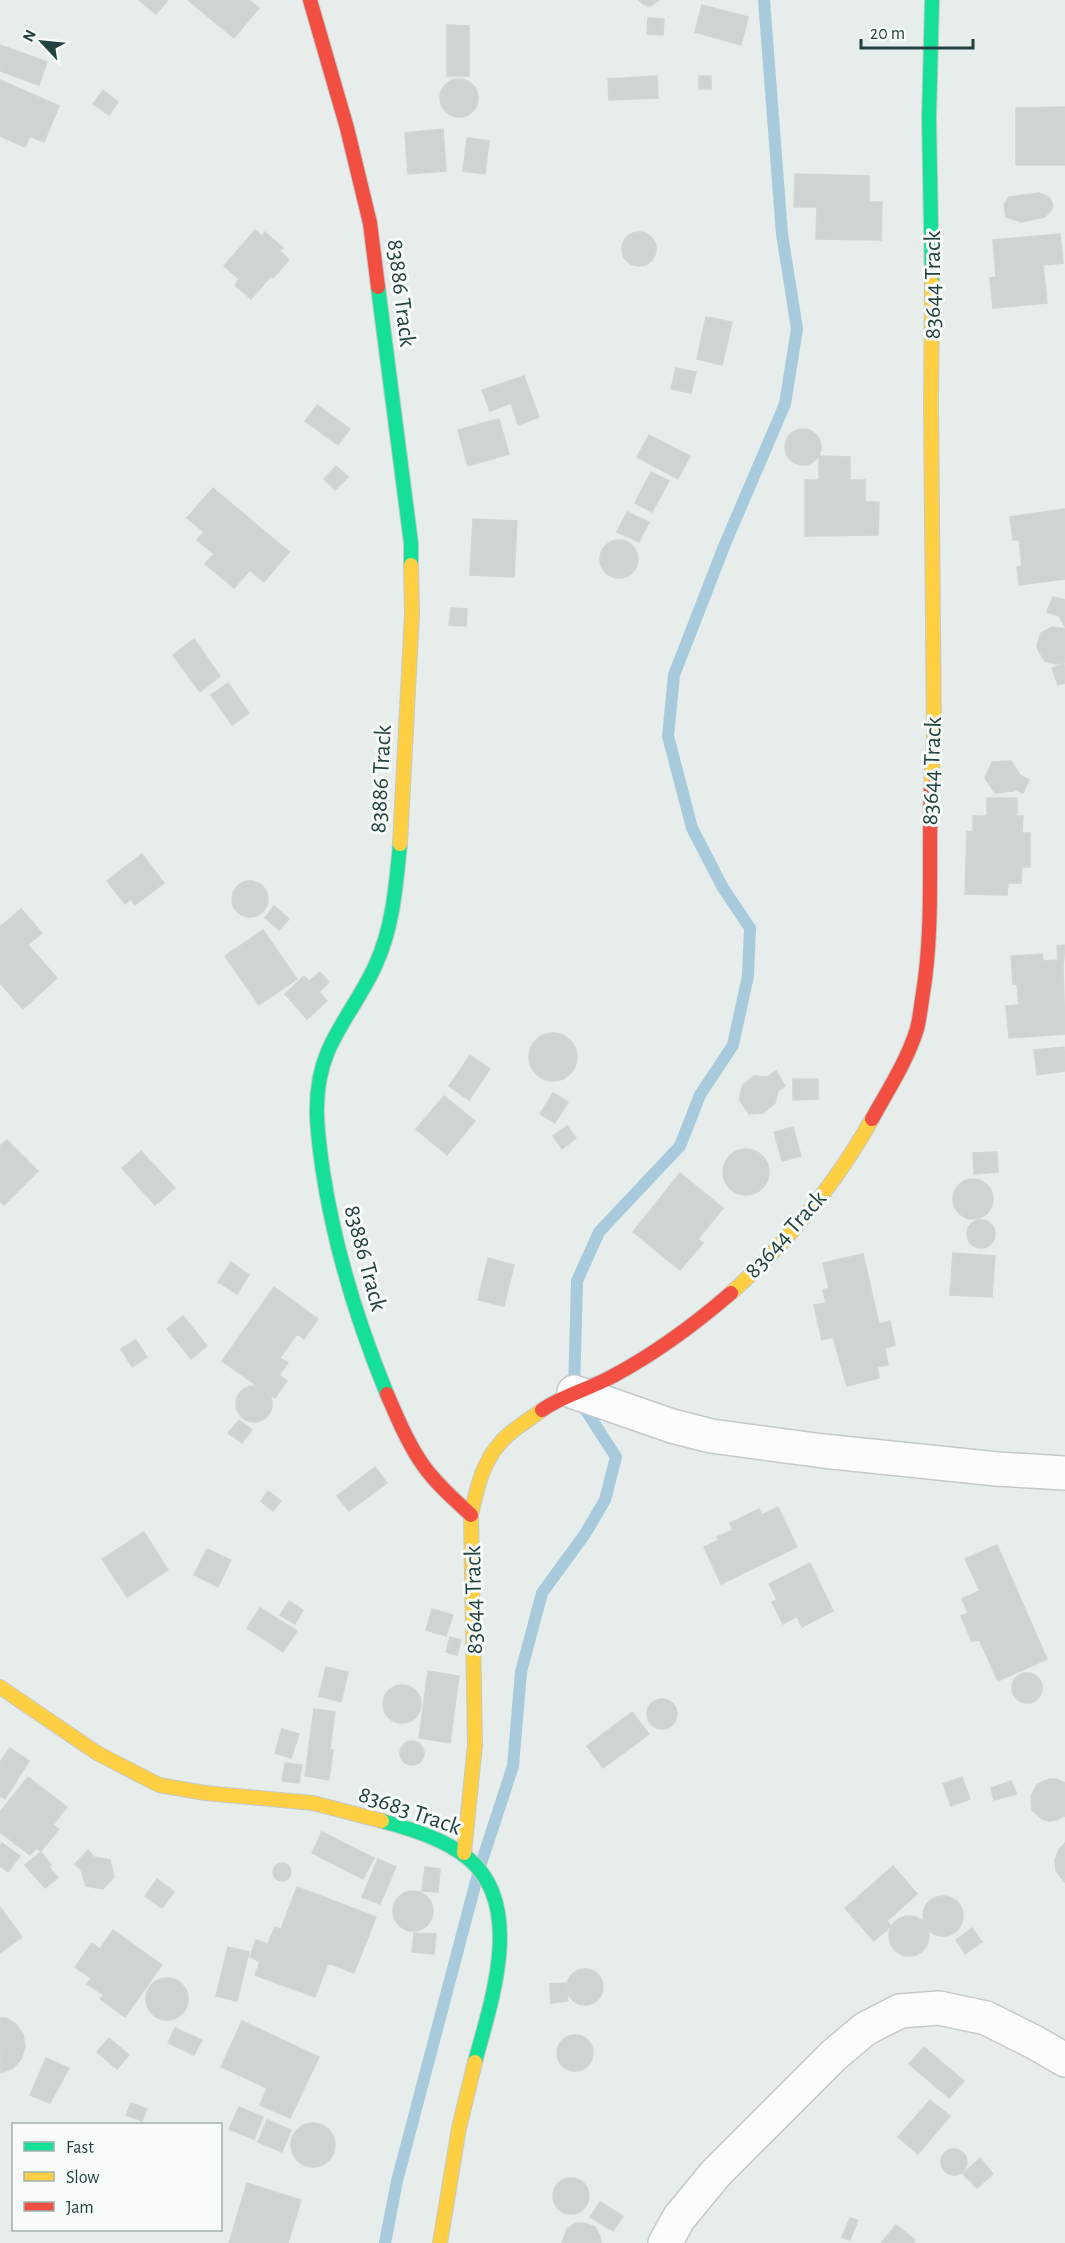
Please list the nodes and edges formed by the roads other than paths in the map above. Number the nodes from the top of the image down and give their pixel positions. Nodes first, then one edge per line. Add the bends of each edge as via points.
1 (310, 0) edge
2 (932, 0) edge
3 (574, 1392) junction
4 (1065, 1473) edge
5 (471, 1515) junction
6 (0, 1687) edge
7 (464, 1854) junction
8 (1065, 2060) edge
9 (440, 2243) edge
10 (665, 2243) edge

1 - 5 street, 83886 Track via 370,223 411,543 412,614 394,906 377,963 328,1051 317,1087 317,1128 329,1211 362,1332 396,1415 423,1464
2 - 3 street, 83644 Track via 929,118 934,738 928,962 917,1028 869,1125 832,1181 784,1241 695,1324 612,1377
3 - 4 street via 711,1436 823,1451
3 - 5 street, 83644 Track via 552,1403 502,1440 486,1462
5 - 7 street, 83644 Track via 476,1745
6 - 7 street, 83683 Track via 98,1755 161,1786 314,1803 402,1826 439,1839
7 - 9 street, 83683 Track via 494,1890 500,1936 462,2114
8 - 10 street via 986,2019 939,2008 900,2011 865,2029 834,2055 716,2173 679,2218

